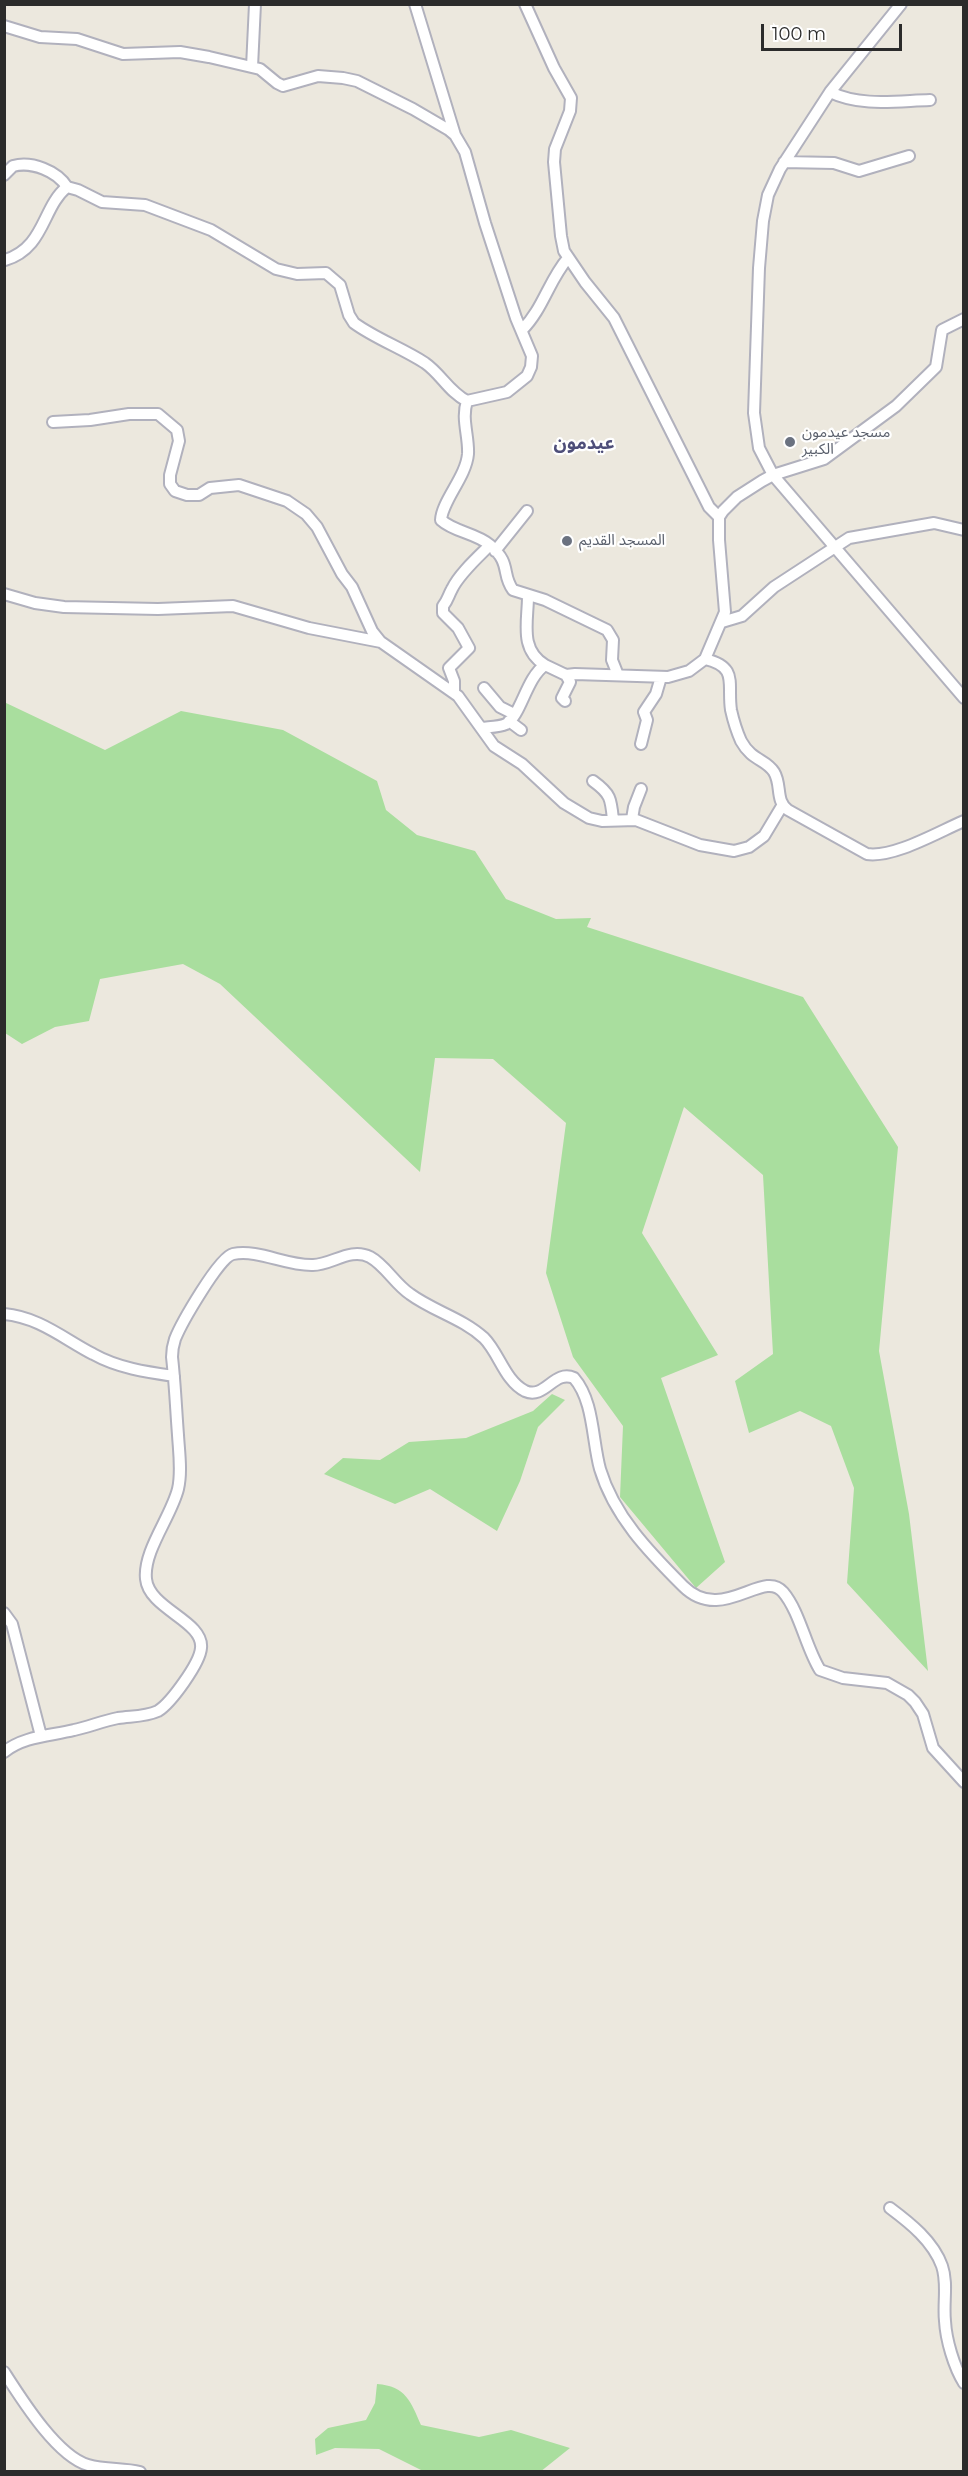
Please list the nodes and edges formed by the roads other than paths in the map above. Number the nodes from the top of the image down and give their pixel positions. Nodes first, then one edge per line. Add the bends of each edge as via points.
1 (255, 4) edge
2 (415, 4) edge
3 (525, 4) edge
4 (901, 4) edge
5 (4, 26) edge
6 (252, 67) junction
7 (830, 92) junction
8 (930, 100) dead end
9 (455, 135) junction
10 (909, 156) dead end
11 (784, 162) junction
12 (4, 175) edge
13 (67, 187) junction
14 (568, 258) junction
15 (5, 260) edge
16 (963, 319) edge
17 (522, 330) junction
18 (467, 401) junction
19 (53, 422) dead end
20 (773, 475) junction
21 (527, 511) dead end
22 (719, 517) junction
23 (963, 530) edge
24 (833, 547) junction
25 (493, 548) junction
26 (4, 594) edge
27 (528, 596) junction
28 (722, 622) junction
29 (381, 642) junction
30 (705, 658) junction
31 (545, 665) junction
32 (567, 675) junction
33 (618, 675) junction
34 (661, 677) junction
35 (484, 688) dead end
36 (454, 693) junction
37 (963, 699) edge
38 (565, 700) dead end
39 (512, 718) junction
40 (482, 728) junction
41 (521, 730) dead end
42 (641, 744) dead end
43 (593, 781) dead end
44 (641, 789) dead end
45 (782, 806) junction
46 (632, 819) junction
47 (613, 820) junction
48 (963, 821) edge
49 (4, 1314) edge
50 (174, 1376) junction
51 (4, 1613) edge
52 (41, 1736) junction
53 (4, 1752) edge
54 (963, 1782) edge
55 (890, 2208) dead end
56 (4, 2372) edge
57 (963, 2383) edge
58 (140, 2472) edge

1 - 6 street
2 - 9 street
3 - 14 street via 571,98 554,162 561,236
4 - 7 street
5 - 6 street via 40,37 77,39 123,54 180,52
6 - 9 street via 283,86 318,76 357,81
7 - 8 street via 865,102
7 - 11 street
9 - 17 street via 465,152
10 - 11 street via 859,171 834,164
11 - 20 street via 770,190 763,221 754,399 759,448
12 - 13 street via 13,166 30,165 56,176
13 - 15 street via 26,248
13 - 18 street via 102,202 158,209 219,233 276,269 297,274 329,274 340,285 354,322 425,364 451,391
14 - 17 street via 539,310
14 - 22 street via 614,318 709,507
16 - 20 street via 942,330 936,367 896,406 824,459
17 - 18 street via 532,356 527,376 507,392
18 - 25 street via 468,454 441,520
19 - 29 street via 158,414 177,430 179,441 170,476 175,491 199,495 210,488 238,485 287,501 306,514
20 - 22 street via 737,497
20 - 24 street
21 - 25 street
22 - 28 street via 725,612
23 - 24 street via 925,524 855,536
24 - 28 street via 774,587 742,616
24 - 37 street
25 - 27 street via 505,561 510,586
25 - 36 street via 471,564 443,606 443,614 458,628 469,648 449,668
26 - 29 street via 64,607 233,606 309,628
27 - 31 street via 527,645
27 - 33 street via 607,630 613,640 612,660
28 - 30 street
29 - 36 street
30 - 34 street via 689,671
30 - 45 street via 728,673 731,711 738,734 749,754 775,773
31 - 32 street
31 - 39 street via 530,682
32 - 33 street
32 - 38 street via 570,682 562,698
33 - 34 street
34 - 42 street via 644,712
35 - 39 street
36 - 40 street
39 - 40 street via 501,725
39 - 41 street
40 - 47 street via 494,746 522,764 572,809 589,818
43 - 47 street via 610,796
44 - 46 street
45 - 46 street via 764,836 749,847 734,851 700,845
45 - 48 street via 872,855 900,848
46 - 47 street
49 - 50 street via 22,1316 94,1355 136,1371
50 - 52 street via 178,1488 148,1561 146,1580 159,1600 195,1631 201,1642 200,1654 158,1711
50 - 54 street via 174,1341 225,1257 251,1254 313,1266 353,1254 372,1258 409,1294 482,1336 514,1383 526,1391 536,1393 560,1377 574,1378 583,1392 600,1470 616,1510 683,1586 702,1599 716,1601 775,1586 788,1601 820,1670 843,1678 887,1683 908,1695 923,1714 933,1748
51 - 52 street via 12,1624
52 - 53 street
55 - 57 street via 927,2242 941,2264 945,2324
56 - 58 street via 66,2454 91,2466

